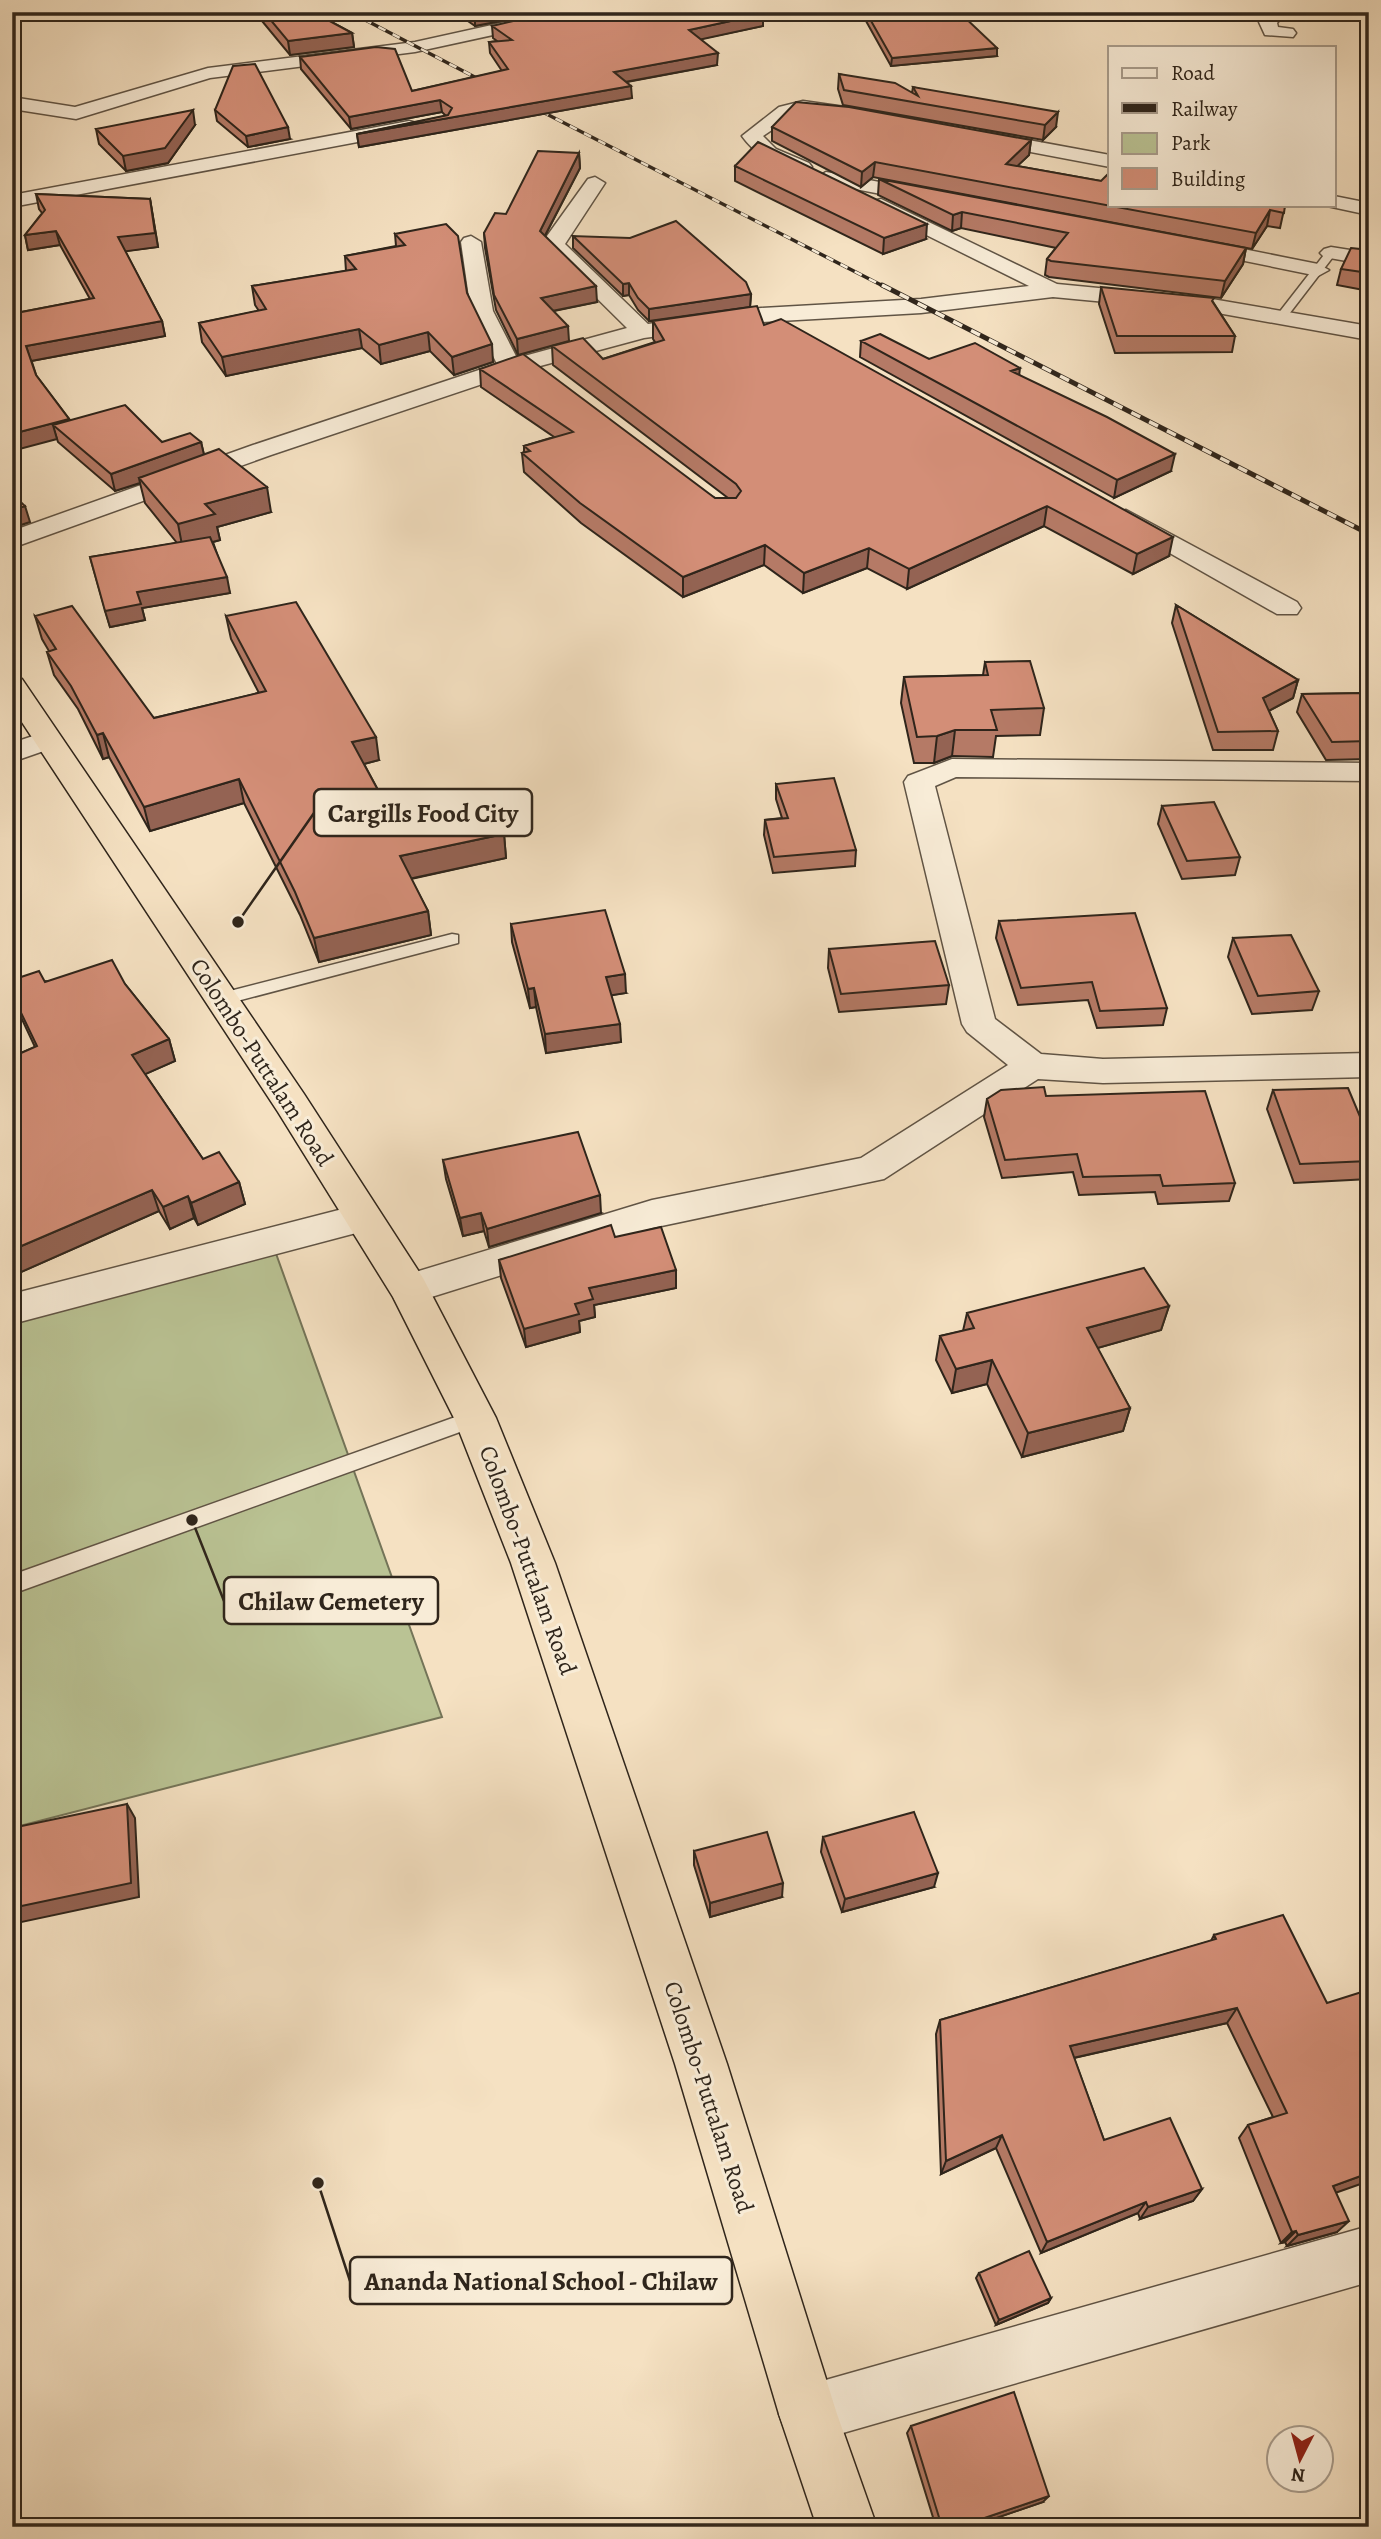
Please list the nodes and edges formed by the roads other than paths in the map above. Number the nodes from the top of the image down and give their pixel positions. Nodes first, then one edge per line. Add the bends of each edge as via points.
1 (576, 12) edge
2 (1278, 12) edge
3 (1287, 33) dead end
4 (12, 103) edge
5 (870, 117) edge
6 (428, 124) edge
7 (963, 134) edge
8 (1108, 161) edge
9 (826, 178) junction
10 (595, 183) dead end
11 (934, 198) edge
12 (12, 201) edge
13 (1336, 202) edge
14 (1369, 209) edge
15 (471, 242) dead end
16 (1177, 242) edge
17 (1369, 259) edge
18 (1325, 262) junction
19 (1053, 290) junction
20 (761, 315) junction
21 (1282, 316) junction
22 (643, 331) junction
23 (1369, 333) edge
24 (796, 335) edge
25 (519, 364) junction
26 (550, 378) edge
27 (1107, 508) edge
28 (12, 540) edge
29 (1287, 608) dead end
30 (12, 685) edge
31 (30, 746) edge
32 (1369, 772) edge
33 (452, 939) dead end
34 (222, 999) junction
35 (1369, 1065) edge
36 (1032, 1066) junction
37 (362, 1217) junction
38 (409, 1289) junction
39 (12, 1309) edge
40 (475, 1418) junction
41 (12, 1585) edge
42 (1369, 2254) edge
43 (808, 2414) junction
44 (847, 2527) edge

1 - 4 street via 415,47 208,73 76,113
2 - 3 street via 1268,22 1271,31
5 - 9 street via 792,106 752,136 769,153
6 - 12 street
7 - 8 street
9 - 11 street
9 - 19 street
10 - 22 street via 554,245
13 - 14 street
15 - 25 street via 482,310
16 - 18 street
17 - 18 street
18 - 21 lane
19 - 20 street via 921,306
19 - 21 street via 1134,294
20 - 22 street
20 - 24 street
21 - 23 street
22 - 25 street
25 - 26 street
25 - 28 street
27 - 29 street
30 - 31 highway, Colombo-Puttalam Road
31 - 34 highway, Colombo-Puttalam Road
32 - 36 street via 951,768 919,782 979,1024
33 - 34 lane
34 - 37 highway, Colombo-Puttalam Road
35 - 36 street via 1103,1071
36 - 38 street via 871,1169 652,1214
37 - 38 highway, Colombo-Puttalam Road
37 - 39 street
38 - 40 highway, Colombo-Puttalam Road
40 - 41 lane
40 - 43 highway, Colombo-Puttalam Road via 533,1563 701,2064
42 - 43 street
43 - 44 highway, Colombo-Puttalam Road

